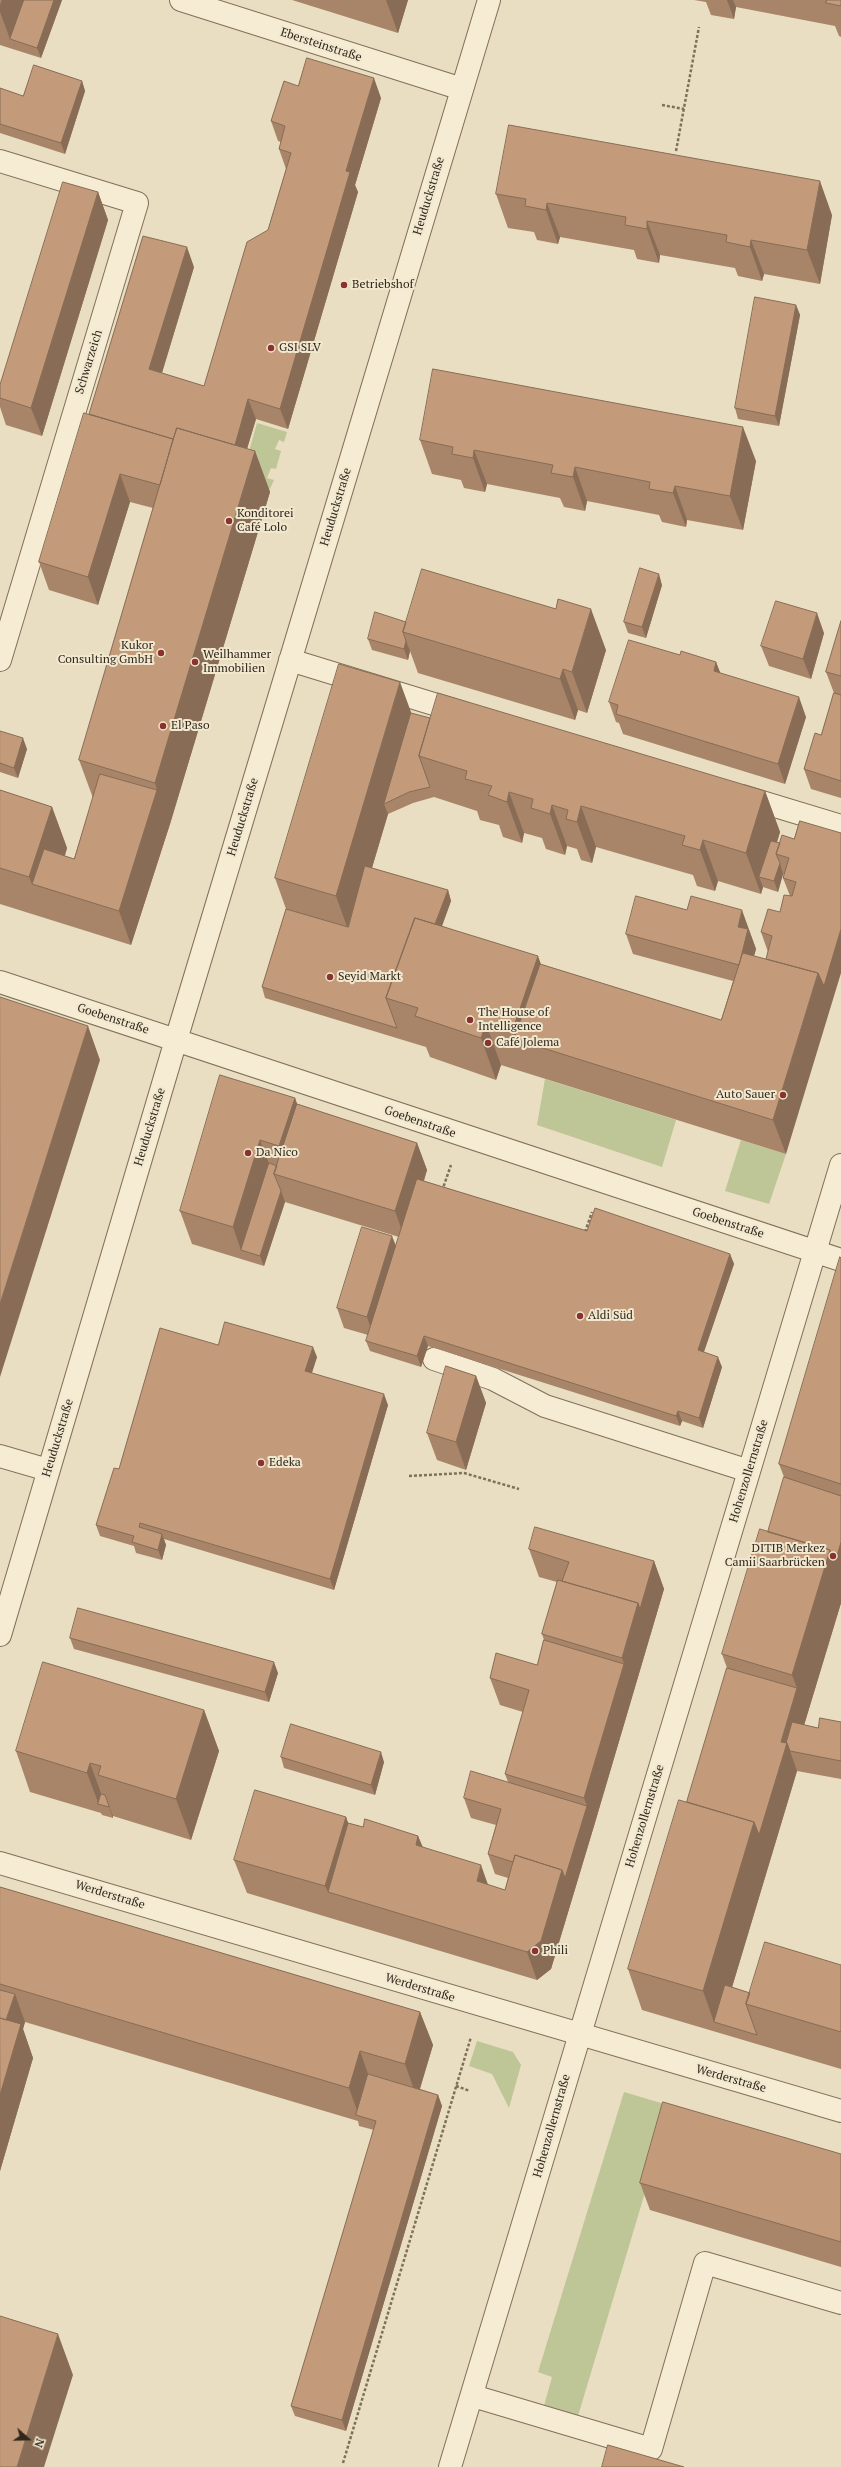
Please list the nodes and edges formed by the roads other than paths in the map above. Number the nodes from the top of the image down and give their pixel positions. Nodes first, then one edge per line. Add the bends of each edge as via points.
1 (181, 0) edge
2 (489, 0) edge
3 (462, 89) junction
4 (0, 161) edge
5 (0, 660) edge
6 (290, 660) junction
7 (480, 718) edge
8 (720, 790) edge
9 (841, 826) edge
10 (0, 982) edge
11 (176, 1040) junction
12 (841, 1165) edge
13 (815, 1252) junction
14 (841, 1260) edge
15 (434, 1359) dead end
16 (0, 1456) edge
17 (48, 1470) junction
18 (749, 1471) junction
19 (0, 1635) edge
20 (0, 1863) edge
21 (579, 2035) junction
22 (841, 2111) edge
23 (841, 2302) edge
24 (473, 2396) junction
25 (450, 2467) edge

1 - 3 street, Ebersteinstraße
2 - 3 street, Heuduckstraße
3 - 6 street, Heuduckstraße
4 - 5 street, Schwarzeich via 137,203
6 - 7 street
6 - 11 street, Heuduckstraße
8 - 9 street
10 - 11 street, Goebenstraße
11 - 13 street, Goebenstraße
11 - 17 street, Heuduckstraße
12 - 13 street, Hohenzollernstraße
13 - 14 street, Goebenstraße
13 - 18 street, Hohenzollernstraße
15 - 18 street via 494,1379 545,1406
16 - 17 street
17 - 19 street, Heuduckstraße
18 - 21 street, Hohenzollernstraße
20 - 21 street, Werderstraße
21 - 22 street, Werderstraße
21 - 24 street, Hohenzollernstraße
23 - 24 street via 705,2263 651,2450
24 - 25 street, Hohenzollernstraße

